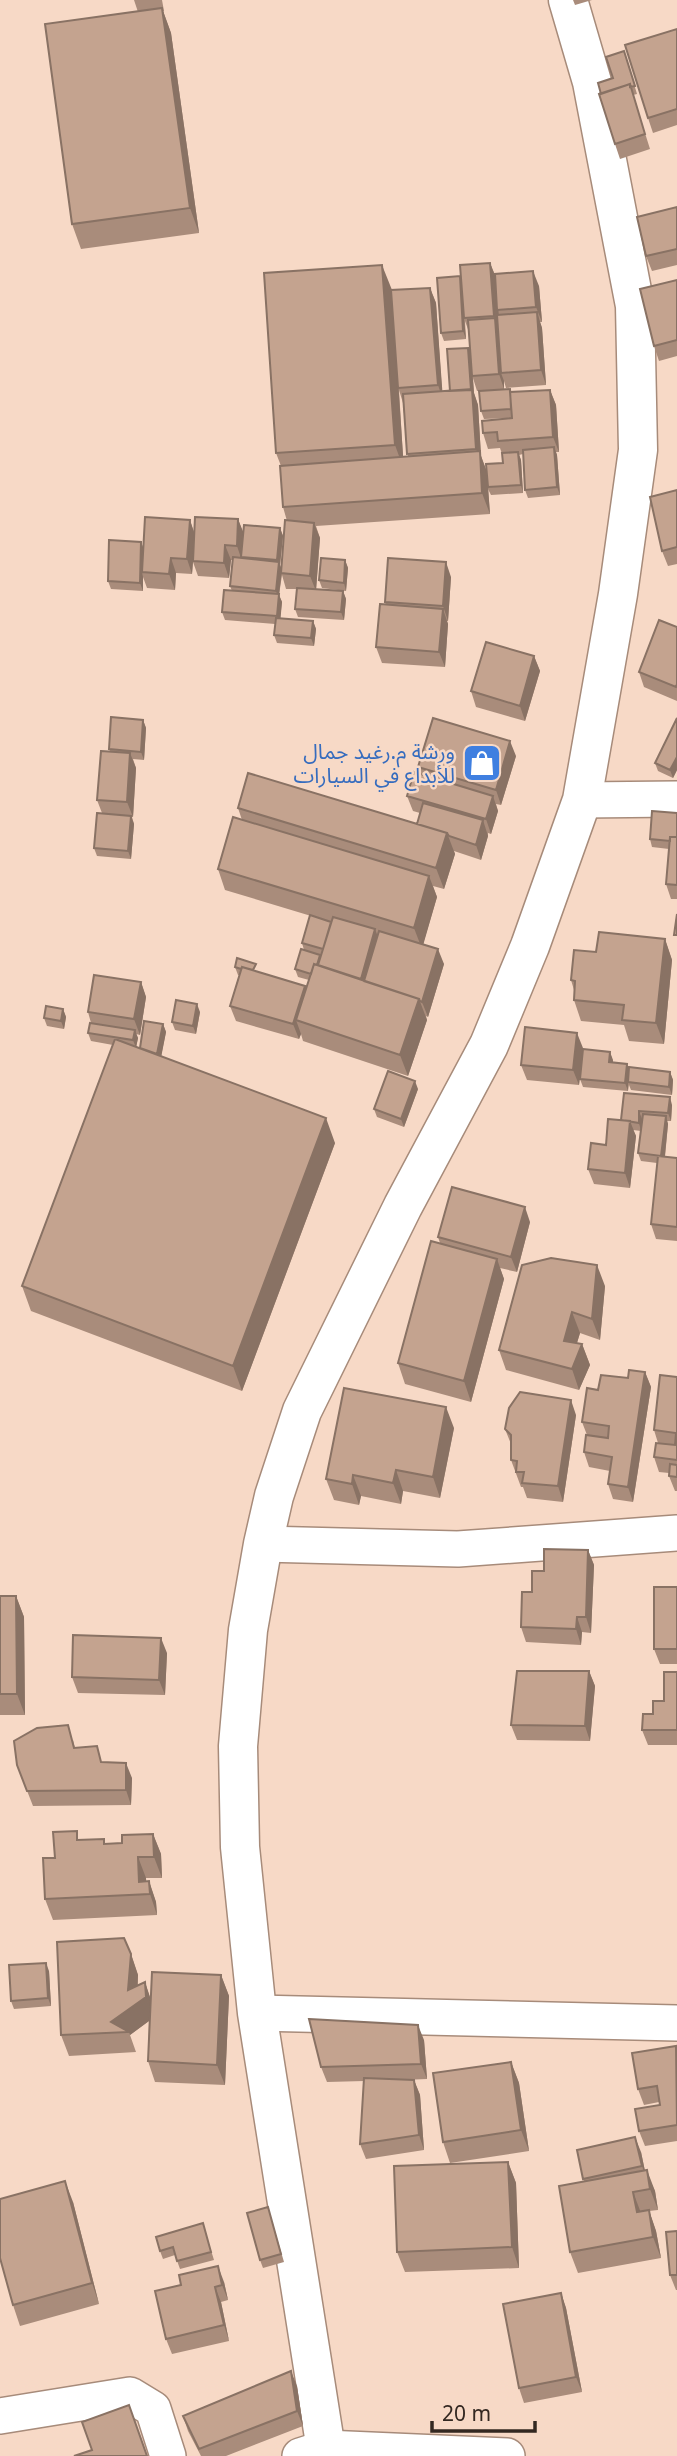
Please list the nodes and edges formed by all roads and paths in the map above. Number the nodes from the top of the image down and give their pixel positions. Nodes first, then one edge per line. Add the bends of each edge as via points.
1 (568, 0) edge
2 (677, 799) edge
3 (582, 800) junction
4 (677, 1533) edge
5 (262, 1544) junction
6 (257, 2013) junction
7 (677, 2023) edge
8 (0, 2416) edge
9 (317, 2453) edge
10 (168, 2456) edge
11 (507, 2456) edge

1 - 3 street via 592,82 635,306 638,437 618,594
2 - 3 street
3 - 5 street via 489,1045 302,1411
4 - 5 street via 458,1549
5 - 6 street via 248,1630 238,1746 240,1847
6 - 7 street
6 - 9 street
8 - 10 street via 130,2395 153,2409
9 - 11 street

